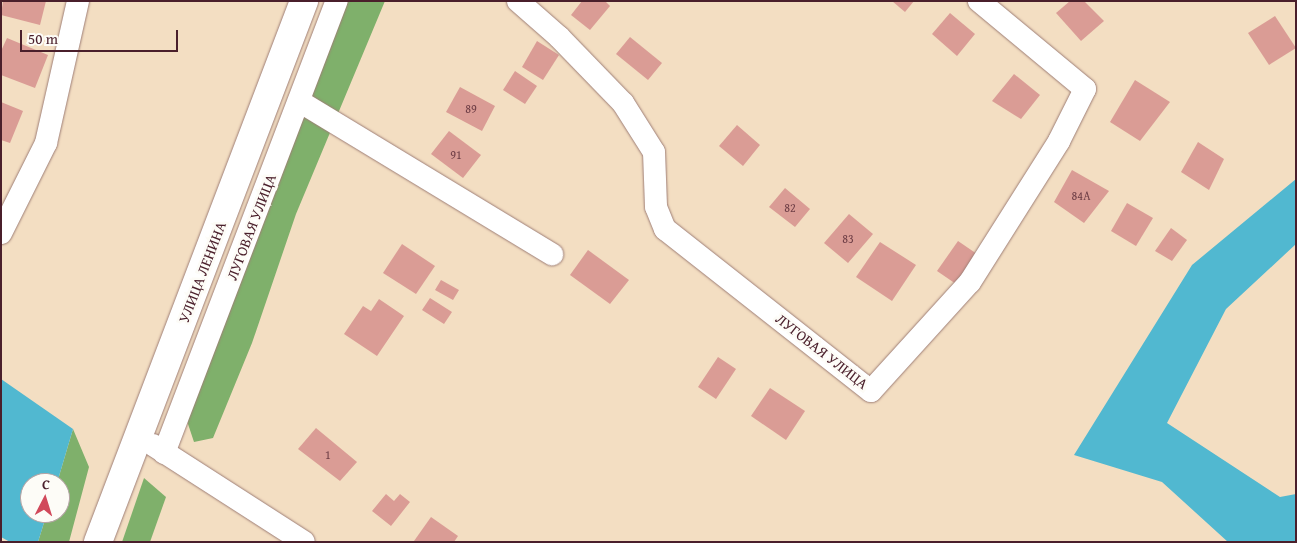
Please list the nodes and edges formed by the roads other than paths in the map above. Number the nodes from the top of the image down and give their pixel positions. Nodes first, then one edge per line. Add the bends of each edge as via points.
1 (78, 1) edge
2 (304, 1) edge
3 (338, 1) edge
4 (518, 1) edge
5 (979, 1) edge
6 (299, 102) junction
7 (1, 232) edge
8 (552, 254) dead end
9 (140, 436) junction
10 (164, 453) junction
11 (98, 542) edge
12 (304, 542) edge

1 - 7 street via 46,143
2 - 9 main road, УЛИЦА ЛЕНИНА
3 - 6 street, ЛУГОВАЯ УЛИЦА
4 - 5 street, ЛУГОВАЯ УЛИЦА via 624,103 654,152 656,207 665,229 871,390 970,282 1059,141 1085,89
6 - 8 street
6 - 10 street, ЛУГОВАЯ УЛИЦА
9 - 10 street
9 - 11 main road, УЛИЦА ЛЕНИНА
10 - 12 street

